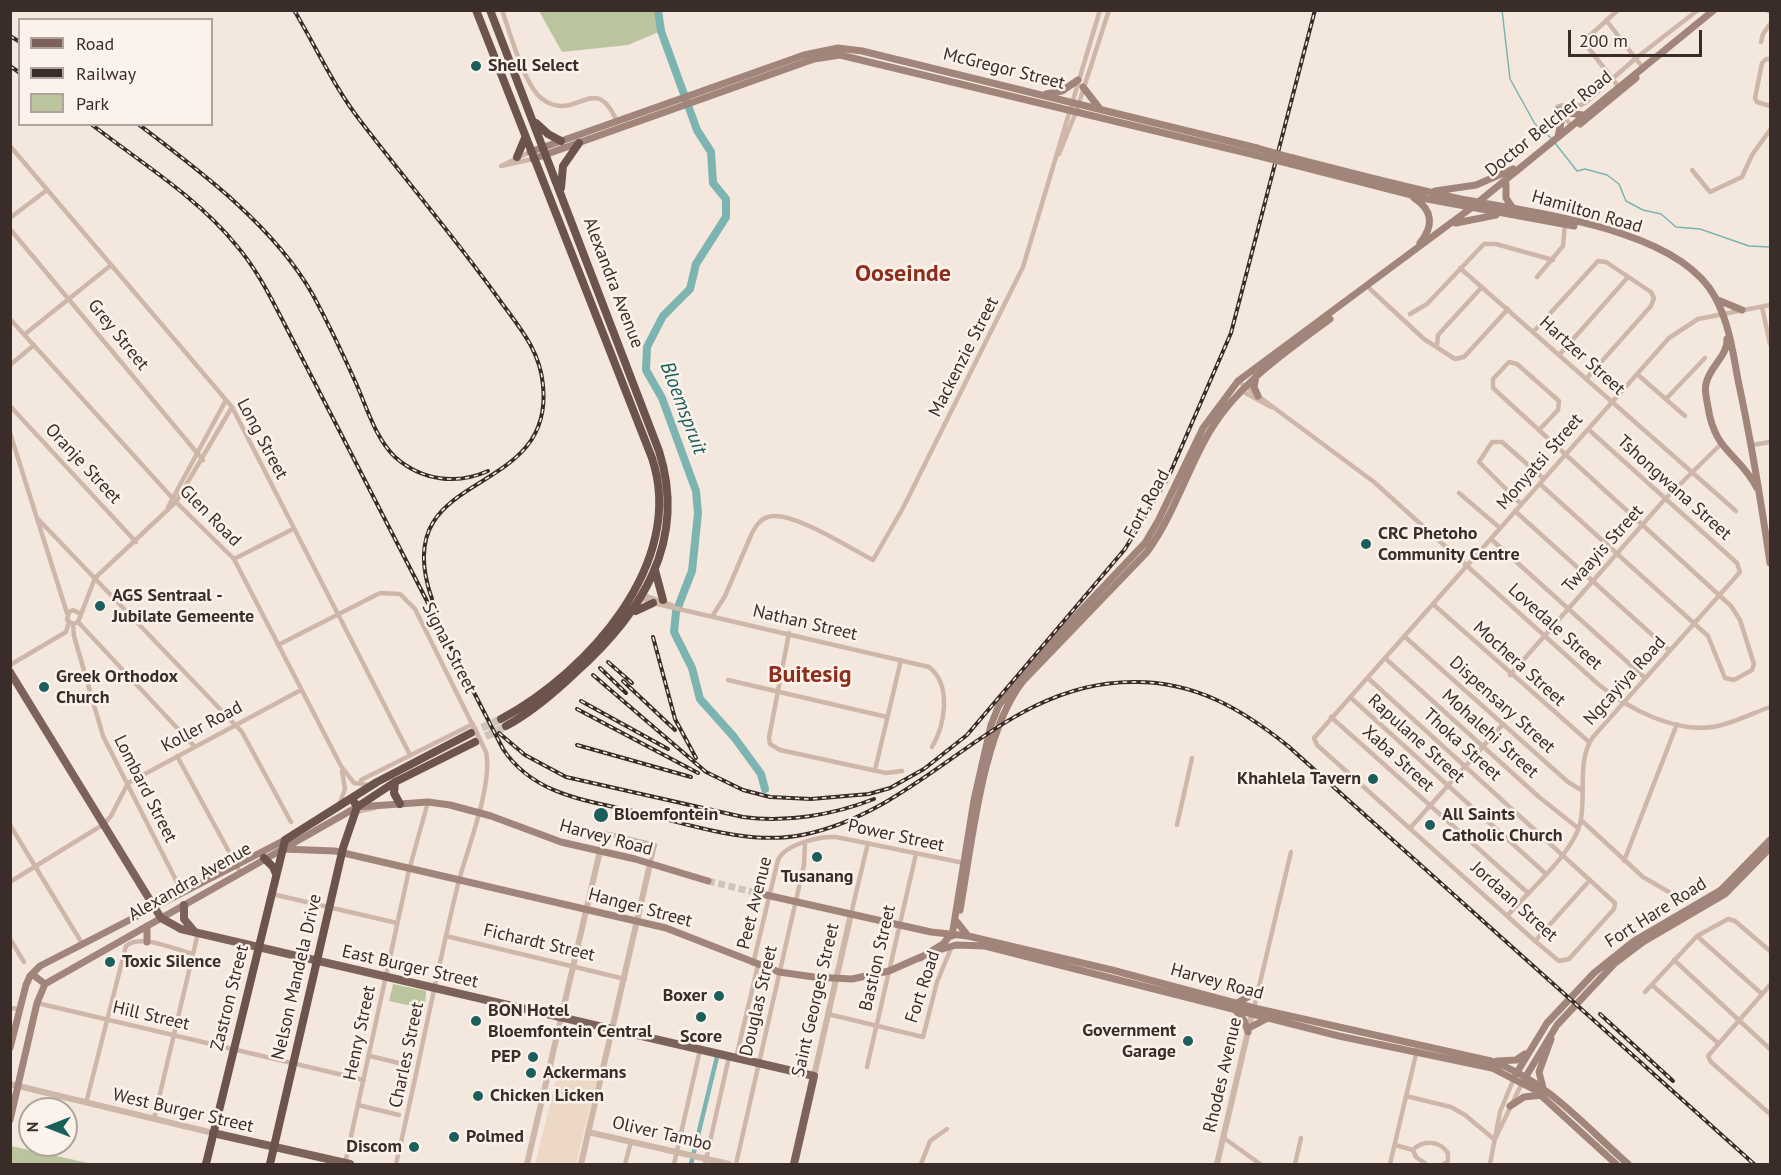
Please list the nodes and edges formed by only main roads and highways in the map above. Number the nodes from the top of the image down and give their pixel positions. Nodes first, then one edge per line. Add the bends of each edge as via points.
1 (476, 10) edge
2 (490, 10) edge
3 (1715, 11) edge
4 (1641, 70) junction
5 (1078, 80) road end
6 (1083, 87) road end
7 (1040, 95) junction
8 (696, 98) junction
9 (527, 110) junction
10 (1101, 110) junction
11 (1583, 115) junction
12 (619, 126) junction
13 (1572, 127) junction
14 (525, 137) junction
15 (1557, 140) junction
16 (561, 141) junction
17 (579, 143) junction
18 (545, 151) junction
19 (1256, 152) junction
20 (1543, 152) junction
21 (532, 155) junction
22 (517, 157) road end
23 (1292, 161) junction
24 (1528, 161) junction
25 (1506, 184) junction
26 (1427, 191) junction
27 (561, 193) junction
28 (1409, 195) junction
29 (1477, 205) junction
30 (1512, 207) junction
31 (1504, 215) junction
32 (1565, 222) junction
33 (1456, 224) junction
34 (1642, 244) junction
35 (1412, 252) junction
36 (1716, 298) junction
37 (1742, 310) road end
38 (1721, 314) junction
39 (1720, 359) junction
40 (1735, 362) junction
41 (1256, 376) junction
42 (1239, 386) junction
43 (1258, 396) road end
44 (1753, 449) junction
45 (1737, 461) junction
46 (1759, 493) junction
47 (1770, 562) edge
48 (655, 569) junction
49 (663, 600) road end
50 (653, 603) road end
51 (628, 617) junction
52 (10, 672) edge
53 (395, 782) junction
54 (352, 798) junction
55 (400, 804) junction
56 (356, 809) junction
57 (285, 840) junction
58 (1770, 840) edge
59 (1770, 848) edge
60 (282, 849) junction
61 (342, 853) junction
62 (264, 858) junction
63 (238, 869) junction
64 (276, 874) junction
65 (708, 881) tunnel mouth
66 (768, 895) tunnel mouth
67 (184, 905) junction
68 (154, 909) junction
69 (161, 918) junction
70 (147, 926) junction
71 (954, 928) junction
72 (198, 933) junction
73 (968, 936) junction
74 (147, 942) road end
75 (985, 946) junction
76 (259, 948) junction
77 (920, 958) junction
78 (318, 960) junction
79 (32, 974) junction
80 (1111, 974) junction
81 (45, 984) junction
82 (1257, 992) road end
83 (1236, 1006) junction
84 (1253, 1011) junction
85 (1268, 1018) junction
86 (1561, 1021) junction
87 (1547, 1023) junction
88 (10, 1048) edge
89 (1418, 1048) junction
90 (1491, 1060) junction
91 (1516, 1075) junction
92 (814, 1076) joint
93 (1524, 1079) junction
94 (1543, 1093) junction
95 (1510, 1106) road end
96 (10, 1120) edge
97 (213, 1133) junction
98 (274, 1147) junction
99 (1621, 1163) edge
100 (206, 1164) edge
101 (270, 1164) edge
102 (346, 1164) edge
103 (794, 1164) edge

1 - 14 highway, Alexandra Avenue
2 - 9 highway, Alexandra Avenue
3 - 4 main road, Doctor Belcher Road
4 - 11 main road, Doctor Belcher Road
4 - 13 main road, Doctor Belcher Road via 1627,87
5 - 7 main road via 1062,91
6 - 10 main road
7 - 8 main road, McGregor Street via 908,61 838,48 804,55
7 - 10 main road, McGregor Street
8 - 12 main road, McGregor Street
8 - 19 main road, McGregor Street via 814,59 840,55
9 - 16 highway via 542,130
9 - 18 highway, Alexandra Avenue
10 - 19 main road, McGregor Street
11 - 13 main road, Doctor Belcher Road
11 - 15 main road via 1560,111
12 - 16 main road, McGregor Street
12 - 17 main road, McGregor Street
13 - 15 main road, Doctor Belcher Road
14 - 21 highway, Alexandra Avenue
14 - 22 highway
15 - 20 main road, Doctor Belcher Road
16 - 18 main road, McGregor Street
17 - 18 main road, McGregor Street
17 - 27 highway via 563,166
18 - 21 main road, McGregor Street
18 - 27 highway, Alexandra Avenue
19 - 23 main road, McGregor Street, bridge
20 - 24 main road, Doctor Belcher Road
20 - 25 main road, Doctor Belcher Road
21 - 51 highway, Alexandra Avenue via 658,477 660,505 651,554 633,593 611,626 504,723 531,711 563,684
23 - 26 main road, McGregor Street
23 - 28 main road, McGregor Street
24 - 26 main road via 1476,185
24 - 29 main road, Doctor Belcher Road
25 - 29 main road, Doctor Belcher Road
25 - 30 main road via 1506,198
26 - 29 main road, McGregor Street
27 - 48 highway, Alexandra Avenue via 665,470 669,508
28 - 29 main road, McGregor Street
28 - 35 main road via 1425,205 1430,216 1427,233
29 - 30 main road, Hamilton Road
29 - 31 main road, Hamilton Road
29 - 33 main road, Fort Road
29 - 35 main road, Fort Road
30 - 32 main road, Hamilton Road
31 - 32 main road, Hamilton Road
31 - 33 main road
32 - 34 main road, Hamilton Road
33 - 41 main road, Fort Road
34 - 36 main road, Hamilton Road via 1682,262
34 - 38 main road, Hamilton Road via 1689,272
35 - 42 main road, Fort Road
36 - 37 main road
36 - 38 main road, Hamilton Road
38 - 39 main road, Hamilton Road via 1727,341
38 - 40 main road, Hamilton Road
39 - 40 main road
39 - 45 main road via 1705,390 1712,428 1720,445
40 - 44 main road, Hamilton Road
41 - 42 main road, Fort Road
41 - 43 main road via 1254,387
42 - 71 main road, Fort Road via 1210,430 1162,529 1008,702 994,738
44 - 45 main road via 1749,460
44 - 46 main road, Hamilton Road
45 - 46 main road
46 - 47 main road, Hamilton Road
48 - 49 highway
48 - 51 highway, Alexandra Avenue via 643,597
50 - 51 highway
52 - 68 main road, East Burger Street
53 - 54 highway, Alexandra Avenue via 473,733
53 - 55 highway via 394,793
53 - 56 highway, Alexandra Avenue
54 - 56 highway
54 - 57 highway, Alexandra Avenue
55 - 56 main road, Harvey Road
55 - 65 main road, Harvey Road via 428,802 478,812 548,838
56 - 60 main road, Alexandra Avenue
56 - 61 highway, Nelson Mandela Drive
57 - 60 highway, Zastron Street
57 - 63 main road, Alexandra Avenue
58 - 87 main road, Fort Hare Road via 1721,890 1611,958 1573,992
59 - 86 main road, Fort Hare Road via 1725,894 1623,957
60 - 61 main road, Hanger Street
60 - 62 main road, Alexandra Avenue
60 - 64 highway, Zastron Street
61 - 77 main road, Hanger Street via 679,932 779,972 837,980 866,978
61 - 78 highway, Nelson Mandela Drive
62 - 63 main road, Alexandra Avenue
62 - 64 highway
63 - 67 main road, Alexandra Avenue
63 - 68 main road, Alexandra Avenue
64 - 76 highway, Zastron Street
66 - 71 main road, Harvey Road via 931,932
67 - 69 main road, Alexandra Avenue
67 - 72 main road via 183,920
68 - 69 main road, East Burger Street
68 - 79 main road, Alexandra Avenue via 40,966
69 - 70 main road, Alexandra Avenue
69 - 72 main road, East Burger Street
70 - 74 main road
70 - 81 main road, Alexandra Avenue
71 - 73 main road
71 - 73 main road, Harvey Road
71 - 75 main road, Fort Road
71 - 77 main road, Fort Road
72 - 76 main road, East Burger Street
73 - 80 main road, Harvey Road
75 - 77 main road, Hanger Street via 952,946
75 - 80 main road, Harvey Road
76 - 78 main road, East Burger Street
76 - 97 highway, Zastron Street
78 - 92 main road, East Burger Street
78 - 98 highway, Nelson Mandela Drive
79 - 81 main road
79 - 88 main road
80 - 83 main road, Harvey Road
81 - 96 main road via 36,1003
82 - 83 main road
83 - 84 main road, Harvey Road
83 - 85 main road via 1248,1030
84 - 85 main road, Harvey Road
84 - 89 main road, Harvey Road
85 - 89 main road, Harvey Road
86 - 93 main road, Fort Hare Road
86 - 94 main road via 1542,1060 1539,1072
87 - 90 main road via 1524,1056 1510,1061
87 - 91 main road, Fort Hare Road
89 - 90 main road, Harvey Road
89 - 91 main road, Harvey Road
90 - 91 main road, Harvey Road
91 - 93 main road, Harvey Road
92 - 103 main road, Saint Georges Street
93 - 94 main road, Harvey Road
94 - 95 main road via 1524,1097
94 - 99 main road, Harvey Road
97 - 98 main road, West Burger Street
97 - 100 highway, Zastron Street
98 - 101 highway, Nelson Mandela Drive
98 - 102 main road, West Burger Street

